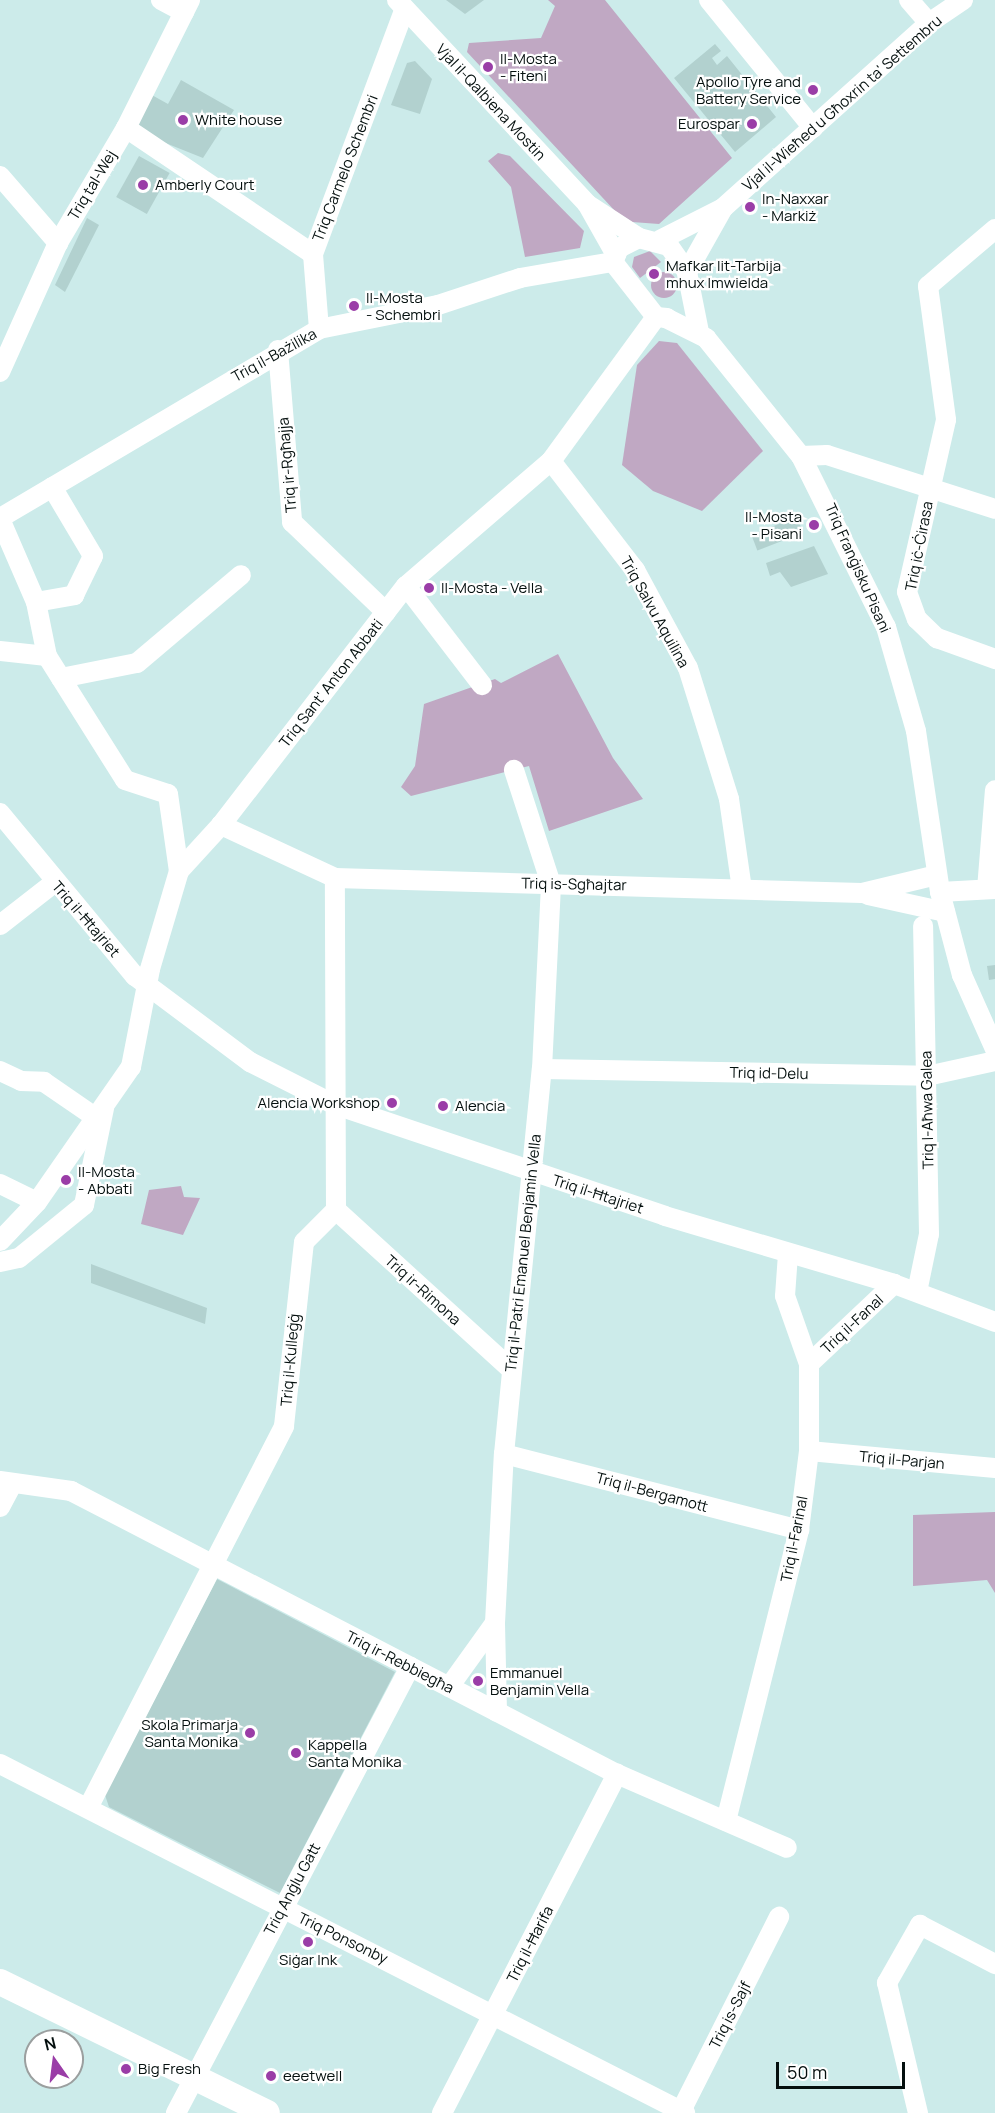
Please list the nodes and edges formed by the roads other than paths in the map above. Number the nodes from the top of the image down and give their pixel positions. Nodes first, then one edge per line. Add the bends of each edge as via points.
1 (161, 0) edge
2 (709, 0) edge
3 (909, 0) edge
4 (963, 0) edge
5 (400, 5) edge
6 (187, 6) edge
7 (929, 23) junction
8 (813, 128) junction
9 (126, 129) junction
10 (0, 176) edge
11 (587, 204) junction
12 (723, 208) junction
13 (995, 229) edge
14 (639, 238) junction
15 (660, 240) junction
16 (58, 243) junction
17 (313, 254) junction
18 (615, 258) junction
19 (687, 272) junction
20 (692, 294) junction
21 (661, 318) junction
22 (319, 329) junction
23 (699, 332) junction
24 (278, 350) junction
25 (0, 372) edge
26 (801, 456) junction
27 (551, 461) junction
28 (52, 487) junction
29 (930, 490) junction
30 (995, 509) edge
31 (0, 519) edge
32 (241, 574) dead end
33 (406, 586) junction
34 (36, 602) junction
35 (386, 612) junction
36 (0, 651) edge
37 (47, 656) junction
38 (995, 659) edge
39 (61, 678) junction
40 (482, 685) dead end
41 (514, 770) dead end
42 (995, 790) edge
43 (0, 813) edge
44 (220, 825) junction
45 (179, 871) junction
46 (335, 878) junction
47 (54, 883) junction
48 (551, 884) junction
49 (938, 884) junction
50 (742, 889) junction
51 (991, 889) edge
52 (862, 893) junction
53 (945, 912) junction
54 (0, 925) edge
55 (923, 926) dead end
56 (149, 978) junction
57 (184, 1013) junction
58 (142, 1017) junction
59 (214, 1034) junction
60 (995, 1049) edge
61 (995, 1061) edge
62 (542, 1069) junction
63 (0, 1071) edge
64 (927, 1076) junction
65 (333, 1104) junction
66 (100, 1112) junction
67 (531, 1171) junction
68 (0, 1184) edge
69 (37, 1202) junction
70 (336, 1210) junction
71 (0, 1241) edge
72 (788, 1254) junction
73 (0, 1262) edge
74 (894, 1284) junction
75 (917, 1292) junction
76 (995, 1322) edge
77 (809, 1364) junction
78 (511, 1369) junction
79 (809, 1451) junction
80 (504, 1454) junction
81 (995, 1468) edge
82 (6, 1482) edge
83 (0, 1508) edge
84 (799, 1530) junction
85 (214, 1566) junction
86 (495, 1623) junction
87 (410, 1667) junction
88 (449, 1687) junction
89 (497, 1712) junction
90 (0, 1764) edge
91 (618, 1774) junction
92 (88, 1808) junction
93 (726, 1821) junction
94 (787, 1848) dead end
95 (282, 1907) junction
96 (779, 1917) dead end
97 (995, 1964) edge
98 (0, 1982) edge
99 (495, 2013) junction
100 (192, 2080) junction
101 (682, 2112) edge
102 (176, 2113) edge
103 (267, 2113) edge
104 (442, 2113) edge
105 (918, 2113) edge

1 - 6 street
2 - 8 street
3 - 7 street
4 - 7 street, Vjal il-Wieħed u Għoxrin ta' Settembru
5 - 11 street, Vjal il-Qalbiena Mostin
5 - 17 street, Triq Carmelo Schembri
6 - 9 street, Triq tal-Wej
7 - 8 street, Vjal il-Wieħed u Għoxrin ta' Settembru
8 - 12 street, Vjal il-Wieħed u Għoxrin ta' Settembru
9 - 16 street, Triq tal-Wej
9 - 17 street
10 - 16 street
11 - 14 street, Vjal il-Qalbiena Mostin
11 - 18 street, Vjal il-Qalbiena Mostin
12 - 15 street, Vjal il-Wieħed u Għoxrin ta' Settembru
12 - 19 street, Vjal il-Wieħed u Għoxrin ta' Settembru
13 - 29 street, Triq iċ-Ċirasa via 928,286 946,420
14 - 15 street
14 - 18 street
15 - 19 street
16 - 25 street, Triq tal-Wej
17 - 22 street, Triq Carmelo Schembri
18 - 21 street, Vjal il-Qalbiena Mostin
18 - 22 street, Triq il-Bażilika via 520,278 438,305
19 - 20 street, Triq Franġisku Pisani
20 - 21 street, Triq Sant' Anton Abbati
20 - 23 street, Triq Franġisku Pisani
21 - 23 street, Triq Franġisku Pisani
21 - 27 street, Triq Sant' Anton Abbati
22 - 24 street, Triq il-Bażilika
23 - 26 street, Triq Franġisku Pisani
24 - 28 street, Triq il-Bażilika
24 - 35 street, Triq ir-Rgħajja via 292,522
26 - 29 street via 827,455
26 - 49 street, Triq Franġisku Pisani via 886,627 916,731
27 - 33 street, Triq Sant' Anton Abbati
27 - 50 street, Triq Salvu Aquilina via 635,570 688,668 729,799
28 - 31 street, Triq il-Bażilika
28 - 34 street via 93,556 74,595
29 - 30 street
29 - 38 street, Triq iċ-Ċirasa via 907,592 911,607 937,638
31 - 34 street
32 - 39 street via 137,663
33 - 35 street, Triq Sant' Anton Abbati
33 - 40 street
34 - 37 street
35 - 44 street, Triq Sant' Anton Abbati
36 - 37 street
37 - 39 street
39 - 45 street via 125,780 168,794
41 - 48 street
42 - 51 street
43 - 47 street, Triq il-Ħtajriet
44 - 45 street, Triq Sant' Anton Abbati
44 - 46 street, Triq is-Sgħajtar
45 - 56 street, Triq Sant' Anton Abbati
46 - 48 street, Triq is-Sgħajtar
46 - 65 street
47 - 54 street
47 - 56 street, Triq il-Ħtajriet
48 - 50 street, Triq is-Sgħajtar
48 - 62 street, Triq il-Patri Emanuel Benjamin Vella
49 - 51 street, Triq is-Sgħajtar
49 - 52 street, Triq is-Sgħajtar
49 - 53 street, Triq Franġisku Pisani
50 - 52 street, Triq is-Sgħajtar
52 - 53 street
53 - 60 street, Triq Franġisku Pisani via 962,975
55 - 64 street, Triq l-Aħwa Galea
56 - 57 street, Triq il-Ħtajriet
56 - 58 street, Triq Sant' Anton Abbati
56 - 59 street, Triq il-Ħtajriet
57 - 58 street
57 - 59 street, Triq il-Ħtajriet
58 - 66 street, Triq Sant' Anton Abbati via 130,1067
59 - 65 street, Triq il-Ħtajriet via 250,1062
61 - 64 street, Triq id-Delu
62 - 64 street, Triq id-Delu
62 - 67 street, Triq il-Patri Emanuel Benjamin Vella
63 - 66 street via 21,1081 44,1082
64 - 75 street, Triq l-Aħwa Galea via 929,1234
65 - 67 street, Triq il-Ħtajriet
65 - 70 street
66 - 69 street, Triq Sant' Anton Abbati
66 - 73 street, Triq Sant' Anton Abbati via 84,1205 19,1258
67 - 72 street, Triq il-Ħtajriet
67 - 78 street, Triq il-Patri Emanuel Benjamin Vella
68 - 69 street
69 - 71 street, Triq Sant' Anton Abbati
70 - 78 street, Triq ir-Rimona
70 - 85 street, Triq il-Kulleġġ via 303,1250 284,1426
72 - 74 street, Triq il-Ħtajriet
72 - 77 street, Triq il-Farinal via 785,1296
74 - 75 street, Triq il-Ħtajriet
74 - 77 street, Triq il-Fanal
75 - 76 street, Triq il-Ħtajriet
77 - 79 street, Triq il-Farinal
78 - 80 street, Triq il-Patri Emanuel Benjamin Vella
79 - 81 street, Triq il-Parjan
79 - 84 street, Triq il-Farinal
80 - 84 street, Triq il-Bergamott
80 - 86 street, Triq il-Patri Emanuel Benjamin Vella
82 - 83 street
82 - 85 street, Triq ir-Rebbiegħa via 71,1491
84 - 93 street, Triq il-Farinal
85 - 87 street, Triq ir-Rebbiegħa
85 - 92 street, Triq il-Kulleġġ
86 - 88 street
86 - 89 street, Triq il-Patri Emanuel Benjamin Vella
87 - 88 street, Triq ir-Rebbiegħa
87 - 95 street, Triq Anġlu Gatt
88 - 89 street, Triq ir-Rebbiegħa
89 - 91 street, Triq ir-Rebbiegħa
90 - 92 street, Triq Ponsonby
91 - 93 street, Triq ir-Rebbiegħa
91 - 99 street, Triq il-Ħarifa
92 - 95 street, Triq Ponsonby
93 - 94 street, Triq ir-Rebbiegħa
95 - 99 street, Triq Ponsonby
95 - 100 street, Triq Anġlu Gatt
96 - 101 street, Triq is-Sajf
97 - 105 street via 920,1925 887,1983
98 - 100 main road
99 - 101 street, Triq Ponsonby
99 - 104 street, Triq il-Ħarifa
100 - 102 street, Triq Anġlu Gatt
100 - 103 main road

